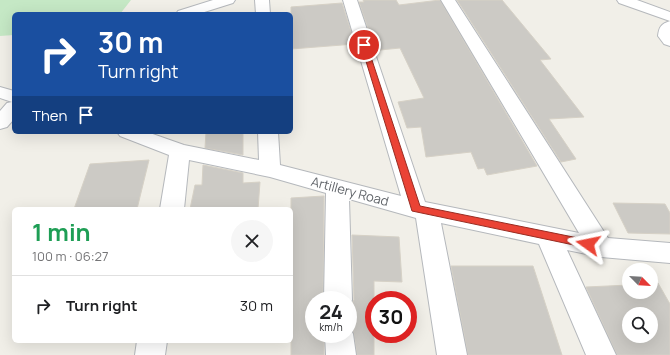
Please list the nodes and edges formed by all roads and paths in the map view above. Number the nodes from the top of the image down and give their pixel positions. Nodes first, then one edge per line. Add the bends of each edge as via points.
1 (228, 0) edge
2 (262, 0) edge
3 (350, 0) edge
4 (448, 0) edge
5 (624, 0) edge
6 (189, 12) edge
7 (263, 12) edge
8 (670, 17) edge
9 (670, 26) edge
10 (670, 41) edge
11 (7, 99) edge
12 (0, 123) edge
13 (138, 134) edge
14 (268, 134) edge
15 (180, 151) junction
16 (270, 170) junction
17 (337, 188) junction
18 (172, 207) edge
19 (421, 210) junction
20 (548, 236) junction
21 (601, 247) junction
22 (670, 252) edge
23 (338, 291) edge
24 (152, 343) edge
25 (340, 343) edge
26 (150, 355) edge
27 (341, 355) edge
28 (452, 355) edge
29 (601, 355) edge

1 - 6 street
2 - 7 street
3 - 19 street
4 - 21 street
5 - 8 street
9 - 10 street via 666,36
11 - 12 street
13 - 15 street, Artillery Road
14 - 16 street
15 - 16 street, Artillery Road
15 - 18 street
16 - 17 street, Artillery Road
17 - 19 street, Artillery Road
17 - 23 street
19 - 20 street, Artillery Road
19 - 28 street
20 - 21 street, Artillery Road
20 - 29 street
21 - 22 street, Artillery Road
24 - 26 street
25 - 27 street

